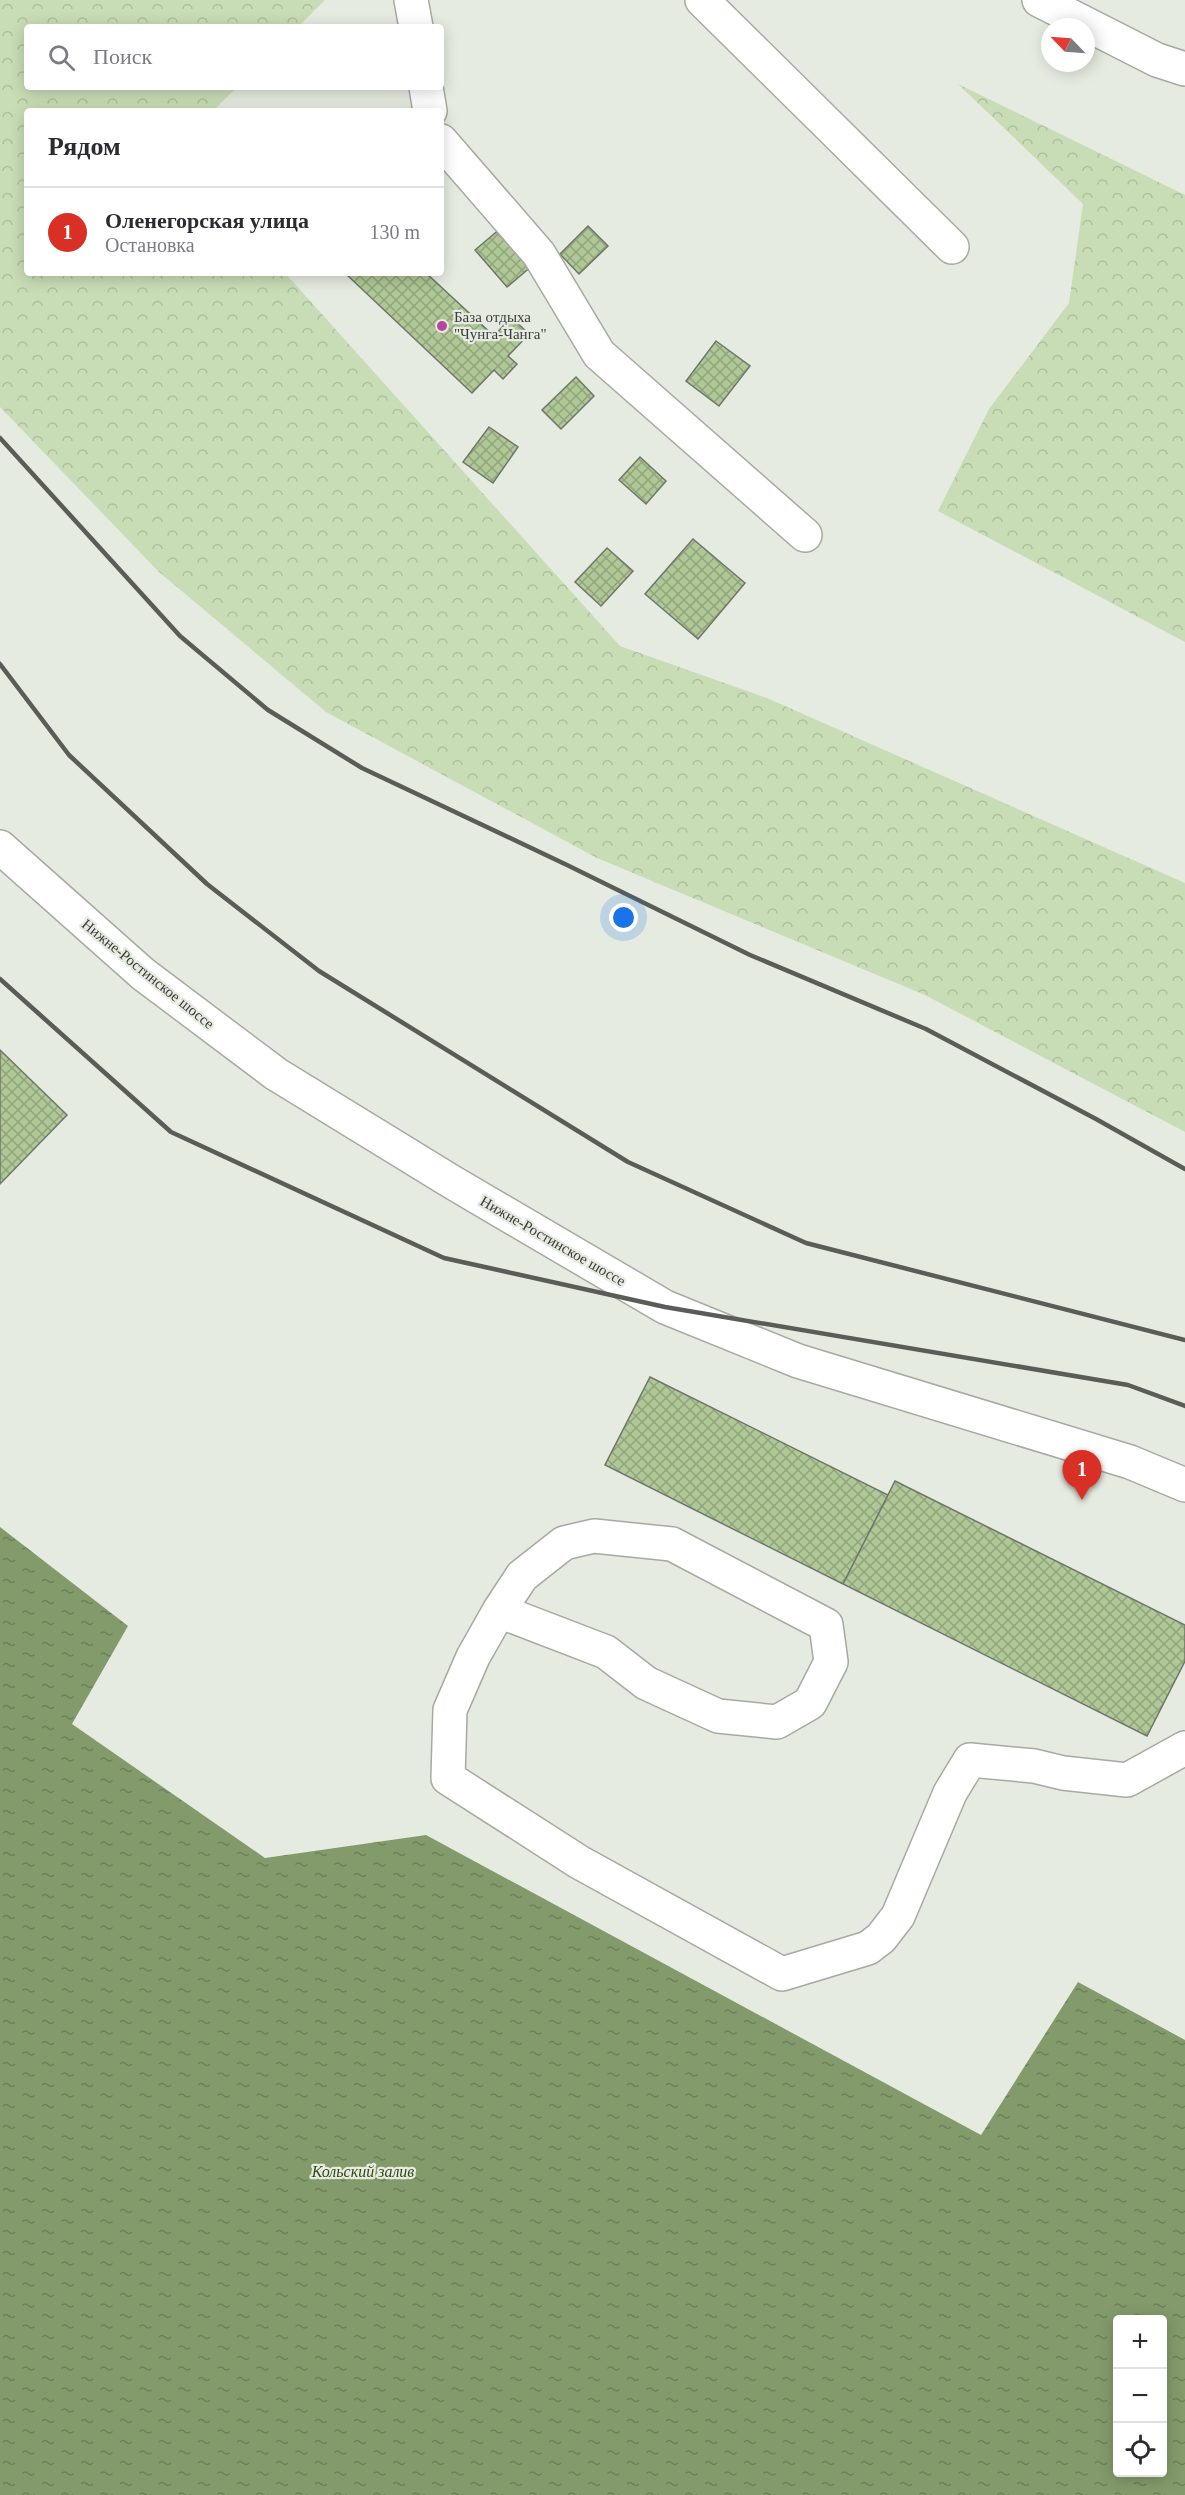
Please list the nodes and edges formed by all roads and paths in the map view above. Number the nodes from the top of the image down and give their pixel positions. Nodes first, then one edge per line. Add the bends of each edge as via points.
1 (411, 0) edge
2 (702, 0) edge
3 (1039, 0) edge
4 (415, 24) edge
5 (1185, 69) edge
6 (426, 90) edge
7 (430, 108) edge
8 (444, 144) edge
9 (952, 247) dead end
10 (805, 535) dead end
11 (0, 847) edge
12 (1185, 1485) edge
13 (499, 1611) junction
14 (1185, 1748) edge

1 - 4 street
2 - 9 street
3 - 5 street via 1157,60
6 - 7 street
8 - 10 street via 539,254 598,354
11 - 12 street, Нижне-Ростинское шоссе via 143,974 276,1074 665,1307 798,1361 1130,1462
13 - 13 street via 522,1576 564,1543 594,1536 672,1544 826,1625 831,1662 810,1702 777,1722 718,1716 646,1683 606,1652
13 - 14 street via 472,1657 450,1710 448,1778 579,1862 782,1974 868,1948 881,1938 898,1916 950,1793 970,1760 1127,1780

